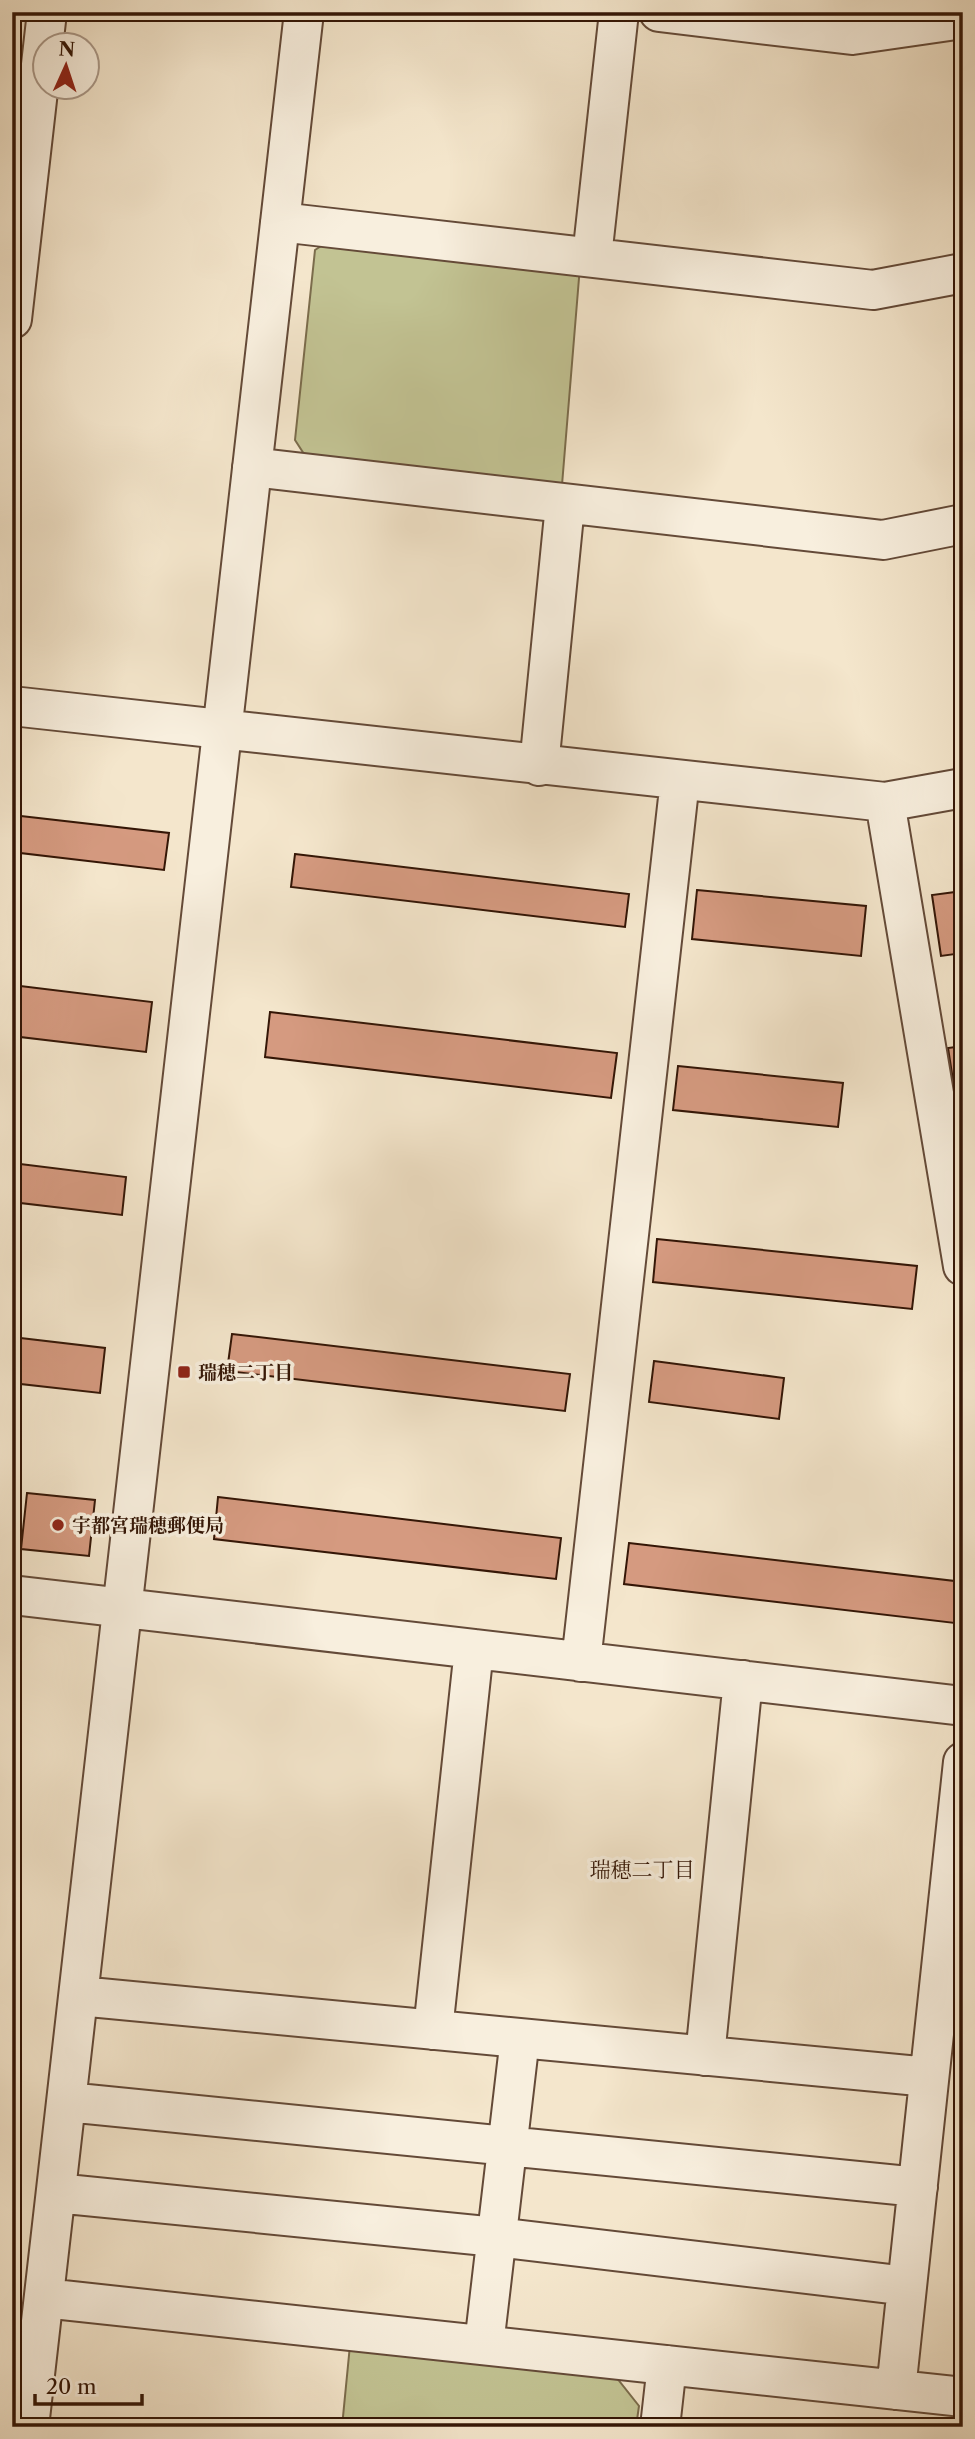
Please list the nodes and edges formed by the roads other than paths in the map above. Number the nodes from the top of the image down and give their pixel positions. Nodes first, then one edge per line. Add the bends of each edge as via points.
1 (47, 12) edge
2 (304, 12) edge
3 (619, 12) edge
4 (659, 12) edge
5 (756, 18) edge
6 (963, 19) edge
7 (280, 222) junction
8 (592, 257) junction
9 (963, 273) edge
10 (12, 319) edge
11 (252, 467) junction
12 (565, 505) junction
13 (963, 524) edge
14 (12, 706) edge
15 (222, 730) junction
16 (539, 766) junction
17 (680, 780) junction
18 (963, 789) edge
19 (885, 802) junction
20 (963, 1266) edge
21 (12, 1595) edge
22 (124, 1608) junction
23 (474, 1649) junction
24 (582, 1662) junction
25 (743, 1680) junction
26 (963, 1706) edge
27 (963, 1762) edge
28 (79, 1996) junction
29 (433, 2030) junction
30 (520, 2038) junction
31 (705, 2056) junction
32 (929, 2077) junction
33 (67, 2102) junction
34 (508, 2145) junction
35 (918, 2187) junction
36 (56, 2193) junction
37 (496, 2237) junction
38 (907, 2286) junction
39 (44, 2298) junction
40 (484, 2345) junction
41 (667, 2365) junction
42 (896, 2390) junction
43 (963, 2397) edge
44 (29, 2427) edge
45 (660, 2427) edge

1 - 10 street
2 - 7 street
3 - 8 street
4 - 5 street
5 - 6 street via 852,35
7 - 8 street
7 - 11 street
8 - 9 street via 873,290
11 - 12 street
11 - 15 street
12 - 13 street via 883,540
12 - 16 street
14 - 15 street
15 - 16 street
15 - 22 street
16 - 17 street
17 - 19 street
17 - 24 street
18 - 19 street
19 - 20 street
21 - 22 street
22 - 23 street
22 - 28 street
23 - 24 street
23 - 29 street
24 - 25 street
25 - 26 street
25 - 31 street
27 - 32 street
28 - 29 street
28 - 33 street
29 - 30 street
30 - 31 street
30 - 34 street
31 - 32 street
32 - 35 street
33 - 34 street
33 - 36 street
34 - 35 street
34 - 37 street
35 - 38 street
36 - 37 street
36 - 39 street
37 - 38 street
37 - 40 street
38 - 42 street
39 - 40 street
39 - 44 street
40 - 41 street
41 - 42 street
41 - 45 street
42 - 43 street

